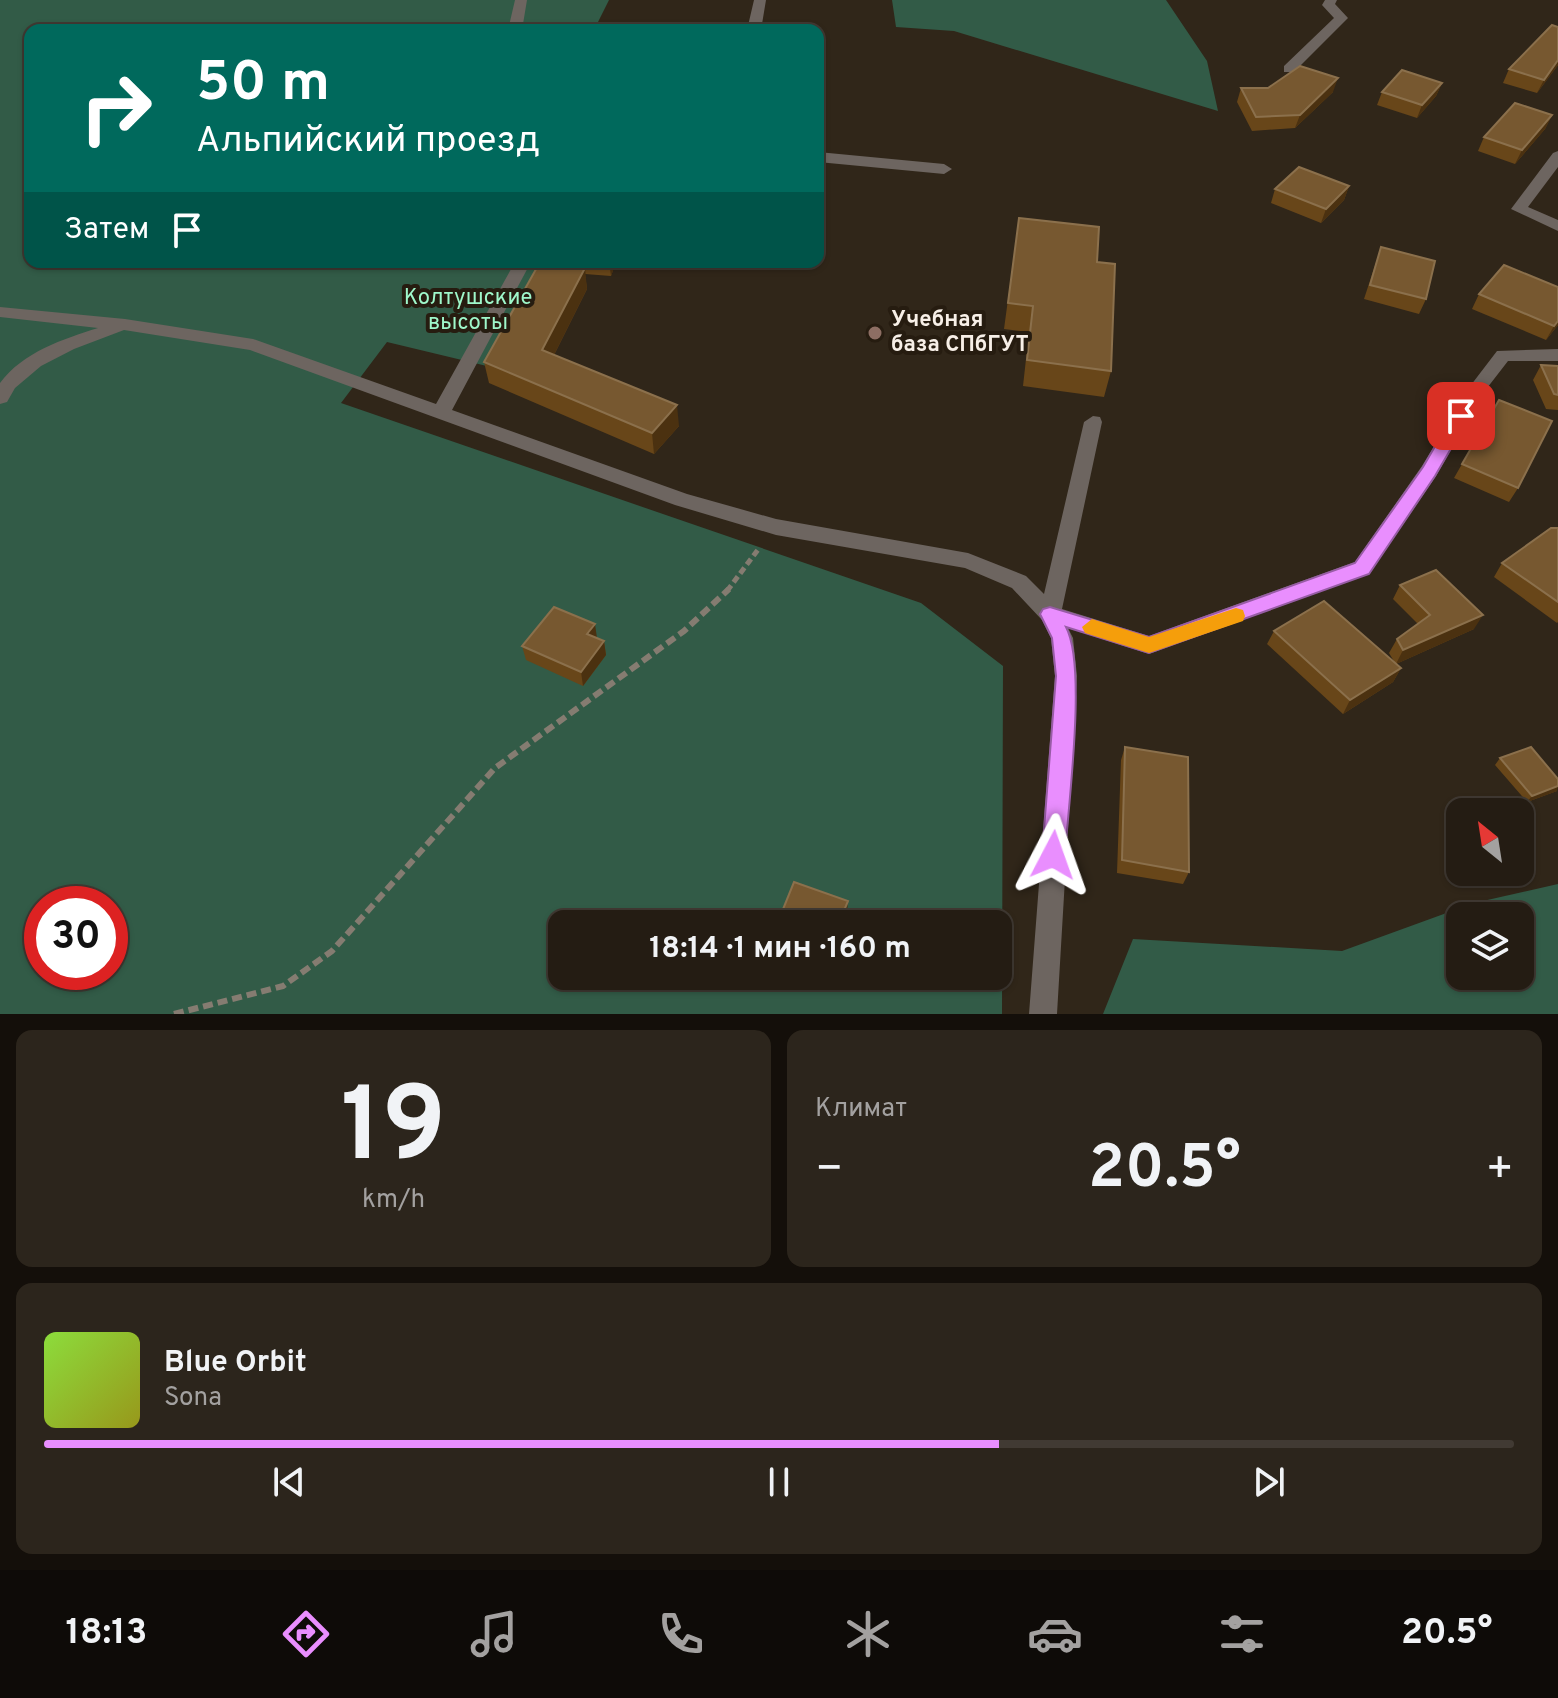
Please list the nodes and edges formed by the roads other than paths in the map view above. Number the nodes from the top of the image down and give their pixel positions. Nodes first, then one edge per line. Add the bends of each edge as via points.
1 (521, 0) edge
2 (760, 0) edge
3 (1331, 0) edge
4 (516, 24) edge
5 (755, 24) edge
6 (1289, 69) edge
7 (1558, 156) edge
8 (824, 158) edge
9 (944, 169) dead end
10 (1558, 226) edge
11 (520, 268) edge
12 (0, 312) edge
13 (125, 325) junction
14 (1558, 355) edge
15 (0, 398) edge
16 (441, 413) junction
17 (1093, 422) dead end
18 (1050, 614) junction
19 (1043, 1014) edge

1 - 4 street
2 - 5 street
3 - 6 street via 1328,5 1341,18
7 - 10 street via 1519,209
8 - 9 street
11 - 16 street
12 - 13 street
13 - 15 street via 32,364
13 - 16 street via 253,345
14 - 18 street via 1503,355 1362,568 1149,645
16 - 18 street via 682,500 776,527 968,561 1019,582
17 - 18 street
18 - 19 street via 1062,638 1066,676

